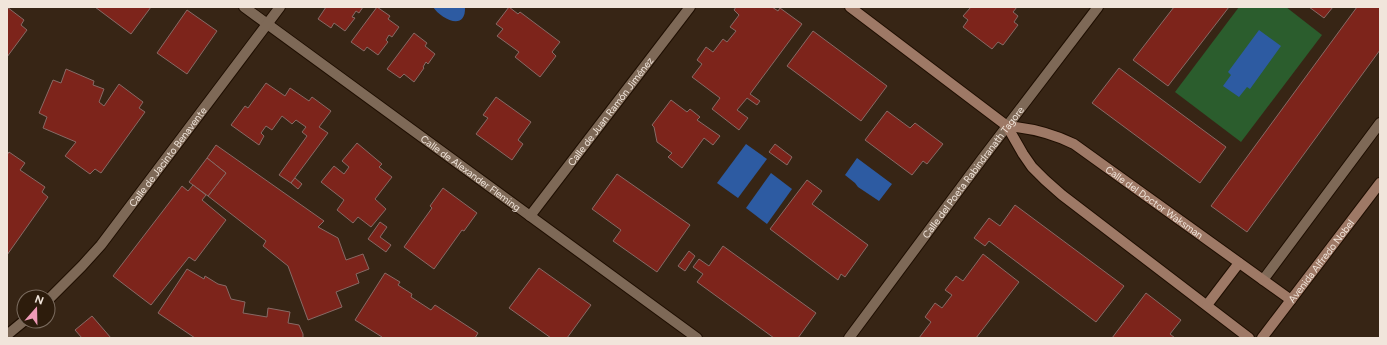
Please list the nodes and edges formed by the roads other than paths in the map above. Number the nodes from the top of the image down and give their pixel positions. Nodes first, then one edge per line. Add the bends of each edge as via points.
1 (244, 7) edge
2 (280, 7) edge
3 (690, 7) edge
4 (850, 7) edge
5 (1098, 7) edge
6 (267, 24) junction
7 (1380, 123) edge
8 (1006, 126) junction
9 (1380, 183) edge
10 (530, 216) junction
11 (1239, 262) junction
12 (1263, 280) junction
13 (56, 292) edge
14 (1291, 300) junction
15 (1207, 305) junction
16 (16, 328) edge
17 (7, 335) edge
18 (697, 338) edge
19 (849, 338) edge
20 (1249, 338) edge
21 (1262, 338) edge

1 - 6 street, Calle de Alexander Fleming
2 - 6 street, Calle de Jacinto Benavente
3 - 10 street, Calle de Juan Ramón Jiménez
4 - 8 main road
5 - 8 street, Calle del Poeta Rabindranath Tagore
6 - 10 street, Calle de Alexander Fleming
6 - 13 street, Calle de Jacinto Benavente via 101,244
7 - 12 street
8 - 11 main road, Calle del Doctor Waksman via 1041,131 1074,144
8 - 15 main road via 1032,167 1062,195
8 - 19 street, Calle del Poeta Rabindranath Tagore
9 - 14 main road, Avenida Alfredo Nobel
10 - 18 street, Calle de Alexander Fleming
11 - 12 main road, Calle del Doctor Waksman
11 - 15 main road
12 - 14 main road, Calle del Doctor Waksman
14 - 21 main road, Avenida Alfredo Nobel
15 - 20 main road
16 - 17 street

